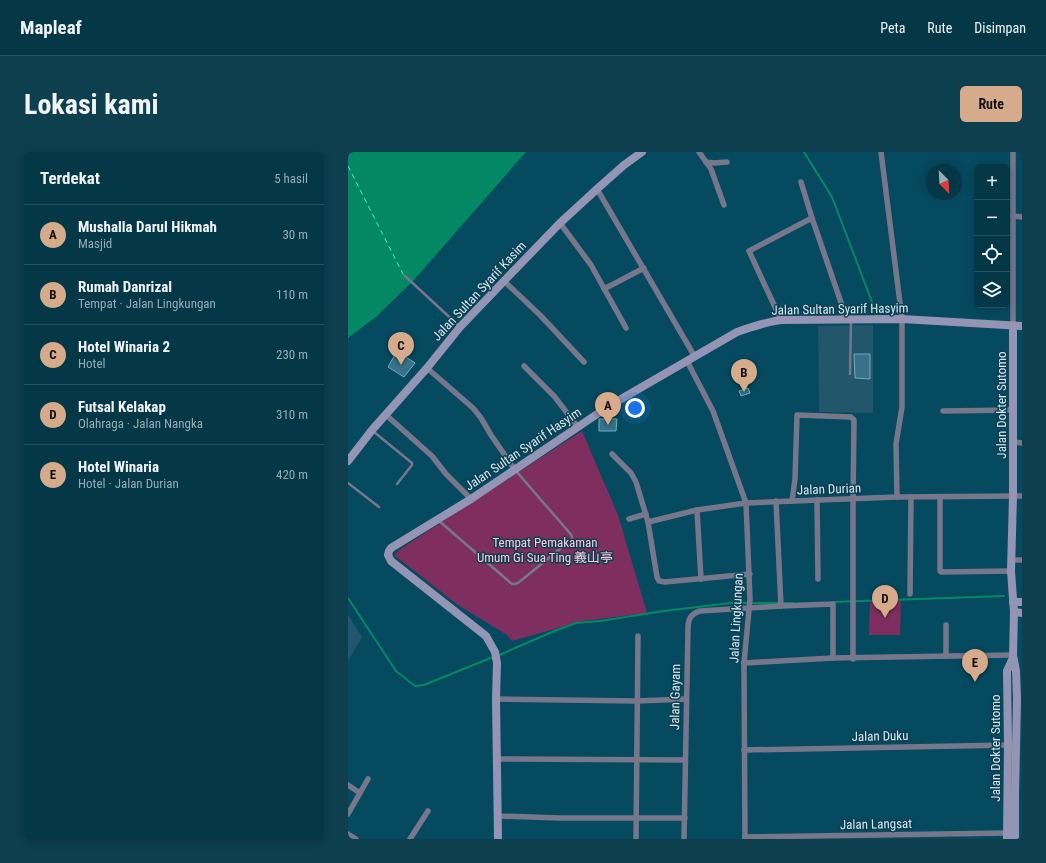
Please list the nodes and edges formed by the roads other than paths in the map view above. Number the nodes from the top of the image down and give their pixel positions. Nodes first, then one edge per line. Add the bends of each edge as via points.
1 (642, 152) edge
2 (698, 152) edge
3 (881, 152) edge
4 (1013, 152) edge
5 (706, 162) junction
6 (727, 162) dead end
7 (801, 182) dead end
8 (597, 189) junction
9 (724, 205) dead end
10 (1013, 216) junction
11 (1022, 216) edge
12 (812, 218) junction
13 (560, 223) junction
14 (644, 268) junction
15 (405, 276) dead end
16 (504, 281) junction
17 (604, 289) junction
18 (902, 319) junction
19 (781, 320) junction
20 (849, 320) junction
21 (1013, 325) junction
22 (1022, 326) edge
23 (460, 327) junction
24 (626, 328) dead end
25 (695, 357) junction
26 (687, 361) junction
27 (584, 362) dead end
28 (524, 366) dead end
29 (427, 368) junction
30 (850, 374) dead end
31 (1013, 410) junction
32 (943, 411) dead end
33 (385, 414) junction
34 (578, 427) junction
35 (372, 430) junction
36 (1013, 442) junction
37 (1022, 443) edge
38 (612, 454) dead end
39 (348, 461) edge
40 (515, 470) junction
41 (348, 483) edge
42 (397, 484) dead end
43 (1013, 496) junction
44 (1022, 496) edge
45 (897, 497) junction
46 (911, 497) junction
47 (940, 497) junction
48 (471, 499) junction
49 (817, 500) junction
50 (852, 500) junction
51 (776, 501) junction
52 (792, 501) junction
53 (746, 503) junction
54 (379, 507) dead end
55 (697, 510) junction
56 (646, 514) junction
57 (628, 519) dead end
58 (438, 520) junction
59 (648, 522) junction
60 (1011, 560) junction
61 (1022, 560) edge
62 (1011, 570) junction
63 (750, 574) junction
64 (701, 579) junction
65 (818, 579) dead end
66 (910, 594) dead end
67 (1018, 602) edge
68 (781, 606) junction
69 (749, 608) junction
70 (1018, 612) edge
71 (946, 625) dead end
72 (638, 636) dead end
73 (946, 656) junction
74 (1013, 656) junction
75 (833, 658) junction
76 (853, 659) junction
77 (744, 662) junction
78 (496, 699) junction
79 (686, 699) junction
80 (1019, 699) edge
81 (637, 701) junction
82 (1015, 745) edge
83 (744, 750) junction
84 (497, 760) junction
85 (637, 760) junction
86 (685, 760) junction
87 (368, 779) dead end
88 (348, 785) edge
89 (360, 792) junction
90 (1018, 795) edge
91 (428, 811) dead end
92 (348, 814) edge
93 (498, 816) junction
94 (636, 818) junction
95 (685, 818) junction
96 (348, 834) edge
97 (1007, 836) edge
98 (745, 838) edge
99 (355, 839) edge
100 (410, 839) edge
101 (498, 839) edge
102 (636, 839) edge
103 (684, 839) edge
104 (1015, 839) edge

1 - 8 street, Jalan Sultan Syarif Kasim
2 - 5 street
3 - 18 street
4 - 10 street, Jalan Dokter Sutomo
5 - 6 street
5 - 9 street
7 - 12 street
8 - 13 street, Jalan Sultan Syarif Kasim
8 - 14 street
10 - 11 street
10 - 21 street, Jalan Dokter Sutomo
12 - 19 street via 750,251
12 - 20 street
13 - 16 street, Jalan Sultan Syarif Kasim
13 - 17 street via 591,265
14 - 17 street
14 - 25 street
15 - 23 lane
16 - 23 street, Jalan Sultan Syarif Kasim
16 - 27 street
17 - 24 street
18 - 20 street, Jalan Sultan Syarif Hasyim
18 - 21 street, Jalan Sultan Syarif Hasyim
18 - 45 street via 902,407 896,444
19 - 20 street, Jalan Sultan Syarif Hasyim
19 - 25 street, Jalan Sultan Syarif Hasyim via 737,332
20 - 30 lane
21 - 22 street, Jalan Sultan Syarif Hasyim
21 - 31 street, Jalan Dokter Sutomo
23 - 29 street, Jalan Sultan Syarif Kasim
25 - 26 street, Jalan Sultan Syarif Hasyim
26 - 34 street, Jalan Sultan Syarif Hasyim
26 - 53 street, Jalan Lingkungan via 713,412
28 - 34 street via 554,396
29 - 33 street, Jalan Sultan Syarif Kasim
29 - 40 street via 473,408
31 - 32 street
31 - 36 street, Jalan Dokter Sutomo
33 - 35 street, Jalan Sultan Syarif Kasim
33 - 48 street via 432,456
34 - 40 street, Jalan Sultan Syarif Hasyim
35 - 39 street, Jalan Sultan Syarif Kasim
35 - 42 lane via 412,463
36 - 37 street
36 - 43 street, Jalan Dokter Sutomo
38 - 56 street via 631,473
40 - 48 street, Jalan Sultan Syarif Hasyim
40 - 58 lane via 572,536 572,539 518,583 512,584
41 - 54 lane
43 - 44 street, Jalan Durian
43 - 47 street, Jalan Durian
43 - 60 street, Jalan Dokter Sutomo
45 - 46 street, Jalan Durian
45 - 50 street, Jalan Durian
46 - 47 street, Jalan Durian
46 - 66 street
47 - 62 street via 940,571 942,573
48 - 58 street, Jalan Sultan Syarif Hasyim
49 - 50 street, Jalan Durian
49 - 52 street, Jalan Durian
49 - 65 street
50 - 52 street via 854,420 838,416 797,415
50 - 76 street
51 - 52 street, Jalan Durian
51 - 53 street, Jalan Durian
51 - 68 street
53 - 55 street, Jalan Durian
53 - 63 street, Jalan Lingkungan
55 - 59 street, Jalan Durian
55 - 64 street
56 - 57 street
56 - 59 street
58 - 78 street, Jalan Sultan Syarif Hasyim via 391,548 388,555 396,565 486,636 495,652 497,663
59 - 64 street via 659,581
60 - 61 street
60 - 62 street, Jalan Dokter Sutomo
62 - 67 street, Jalan Dokter Sutomo
63 - 64 street
63 - 69 street, Jalan Lingkungan
67 - 70 street, Jalan Dokter Sutomo
68 - 69 street
68 - 75 street via 833,604
69 - 77 street, Jalan Lingkungan
69 - 79 street, Jalan Gayam via 700,611 688,620
70 - 74 street, Jalan Dokter Sutomo
71 - 73 street
72 - 81 street
73 - 74 street
73 - 76 street
74 - 80 street, Jalan Dokter Sutomo
74 - 82 street, Jalan Dokter Sutomo via 1007,671
75 - 76 street
75 - 77 street
77 - 83 street, Jalan Lingkungan
78 - 81 street
78 - 84 street, Jalan Sultan Syarif Hasyim
79 - 81 street
79 - 86 street, Jalan Gayam
80 - 82 street, Jalan Dokter Sutomo
81 - 85 street
82 - 83 street, Jalan Duku
82 - 90 street, Jalan Dokter Sutomo
82 - 97 street, Jalan Dokter Sutomo
83 - 98 street, Jalan Lingkungan
84 - 85 street
84 - 93 street, Jalan Sultan Syarif Hasyim
85 - 86 street
85 - 94 street
86 - 95 street, Jalan Gayam
87 - 89 street
88 - 89 street
89 - 92 street
90 - 104 street, Jalan Dokter Sutomo
91 - 100 street
93 - 94 street
93 - 101 street, Jalan Sultan Syarif Hasyim
94 - 95 street
94 - 102 street
95 - 103 street, Jalan Gayam
96 - 99 street
97 - 98 street, Jalan Langsat

